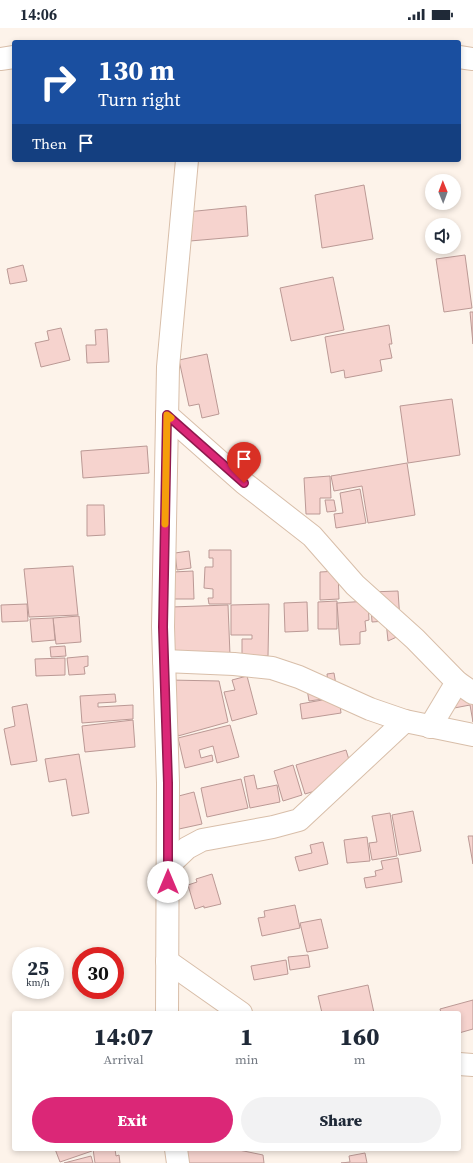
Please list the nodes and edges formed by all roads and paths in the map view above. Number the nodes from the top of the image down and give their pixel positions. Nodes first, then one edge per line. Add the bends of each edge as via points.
1 (461, 57) edge
2 (12, 58) edge
3 (0, 59) edge
4 (473, 59) edge
5 (187, 162) edge
6 (167, 415) junction
7 (164, 660) junction
8 (465, 688) edge
9 (405, 721) junction
10 (430, 727) junction
11 (473, 735) edge
12 (168, 866) junction
13 (168, 961) junction
14 (167, 1011) edge
15 (238, 1011) edge
16 (461, 1064) edge
17 (473, 1065) edge
18 (176, 1151) edge
19 (178, 1163) edge

1 - 4 street
2 - 3 street
5 - 6 street via 168,367
6 - 7 street
6 - 8 street via 244,483 312,536 354,585
7 - 9 street via 272,668
7 - 12 street
8 - 10 street
9 - 10 street
9 - 12 street via 299,820 202,840 186,848
10 - 11 street
12 - 13 street
13 - 14 street
13 - 15 street
16 - 17 street
18 - 19 street

